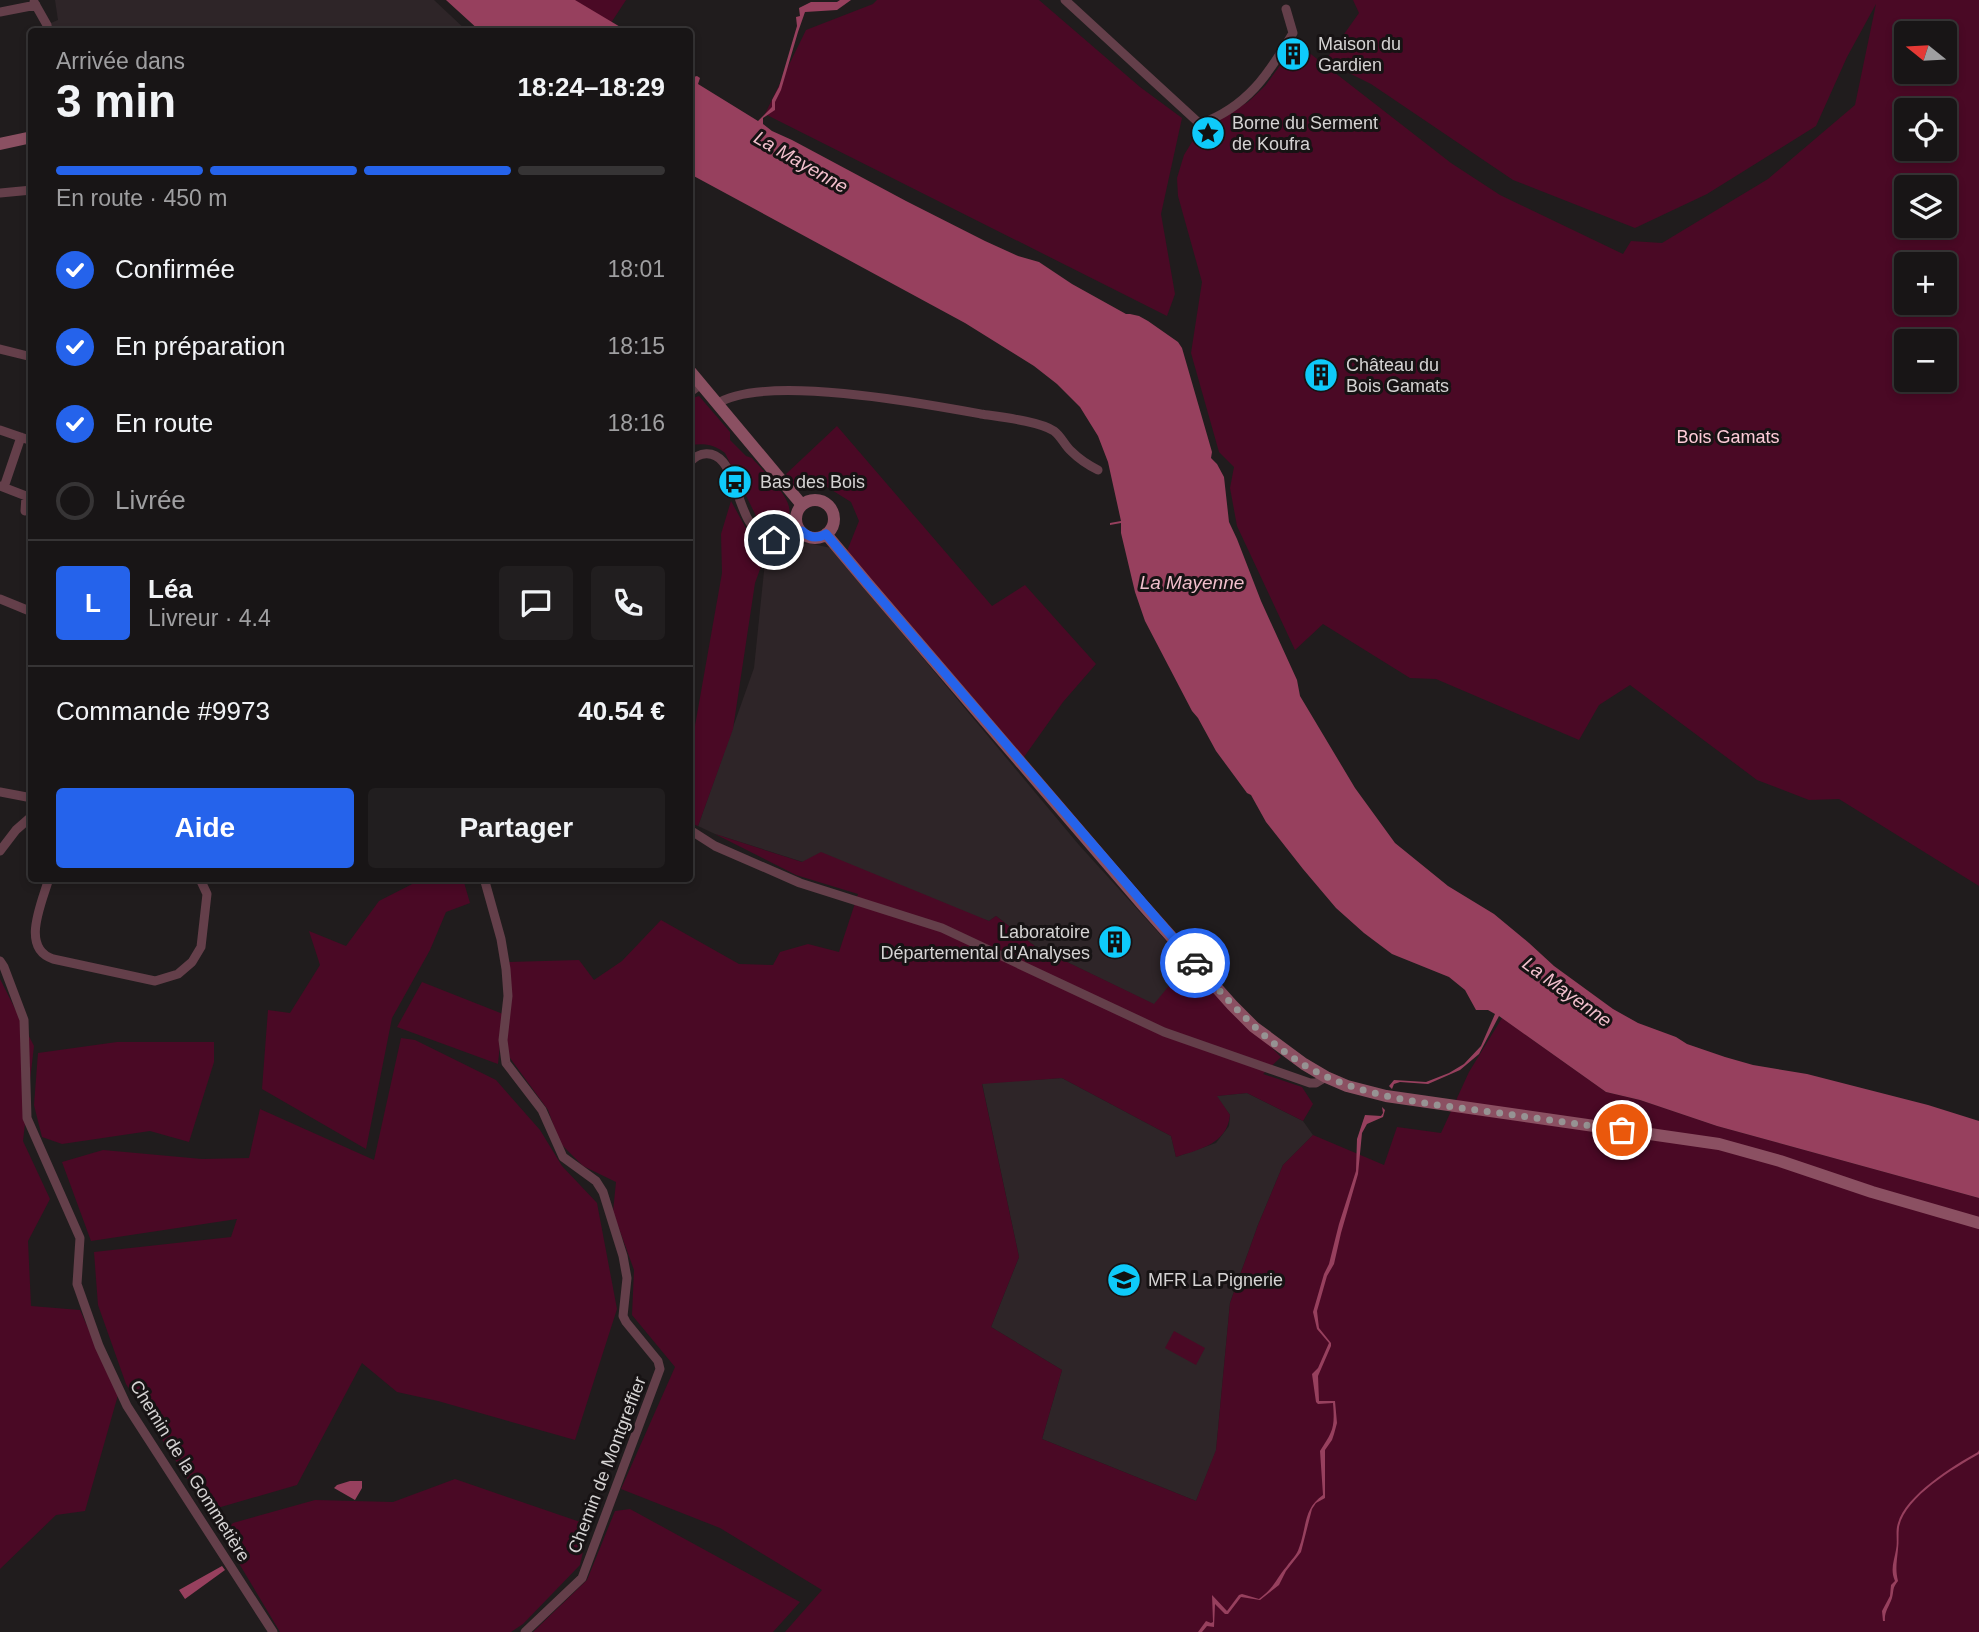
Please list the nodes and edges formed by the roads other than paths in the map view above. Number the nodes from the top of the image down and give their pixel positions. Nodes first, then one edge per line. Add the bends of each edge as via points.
1 (1065, 0) edge
2 (35, 2) edge
3 (1286, 9) dead end
4 (0, 12) edge
5 (48, 28) edge
6 (28, 138) edge
7 (0, 144) edge
8 (28, 190) edge
9 (0, 193) edge
10 (0, 349) edge
11 (28, 356) edge
12 (693, 375) edge
13 (701, 384) junction
14 (693, 390) edge
15 (717, 404) junction
16 (0, 430) edge
17 (21, 437) junction
18 (28, 440) edge
19 (693, 459) edge
20 (1098, 470) dead end
21 (2, 486) edge
22 (802, 505) junction
23 (25, 511) dead end
24 (802, 531) junction
25 (826, 534) junction
26 (0, 599) edge
27 (28, 610) edge
28 (0, 792) edge
29 (28, 797) edge
30 (28, 820) edge
31 (693, 832) edge
32 (0, 849) edge
33 (48, 882) edge
34 (201, 882) edge
35 (485, 882) edge
36 (0, 961) edge
37 (1326, 1077) junction
38 (1979, 1223) edge
39 (273, 1632) edge
40 (525, 1632) edge

1 - 3 street via 1200,124 1247,97 1274,66 1293,33
2 - 4 street
2 - 5 street
6 - 7 main road
8 - 9 street
10 - 11 street
12 - 13 main road
13 - 14 street
13 - 15 main road
15 - 20 street via 727,398 787,390 825,392 1033,423 1054,431 1071,452
15 - 22 main road
16 - 17 street
17 - 18 street
17 - 21 street
19 - 24 street via 705,453 723,462 759,533 774,540
21 - 23 street via 26,496
22 - 24 main road via 797,521
22 - 25 main road via 819,500 829,506 834,517
24 - 25 main road via 816,537
25 - 37 main road via 1232,1005 1276,1045
26 - 27 street
28 - 29 street
30 - 32 street
31 - 37 street via 800,883 942,928 1164,1032 1310,1083
33 - 34 street via 35,934 42,954 155,981 178,974 201,947 207,894
35 - 40 street, Chemin de Montgreffier via 506,968 506,1063 542,1110 563,1157 596,1181 603,1192 625,1267 625,1322 660,1369 582,1578
36 - 39 street, Chemin de la Gommetière via 24,1020 27,1118 80,1238 77,1284 99,1346 127,1406
37 - 38 main road via 1386,1096 1718,1144

